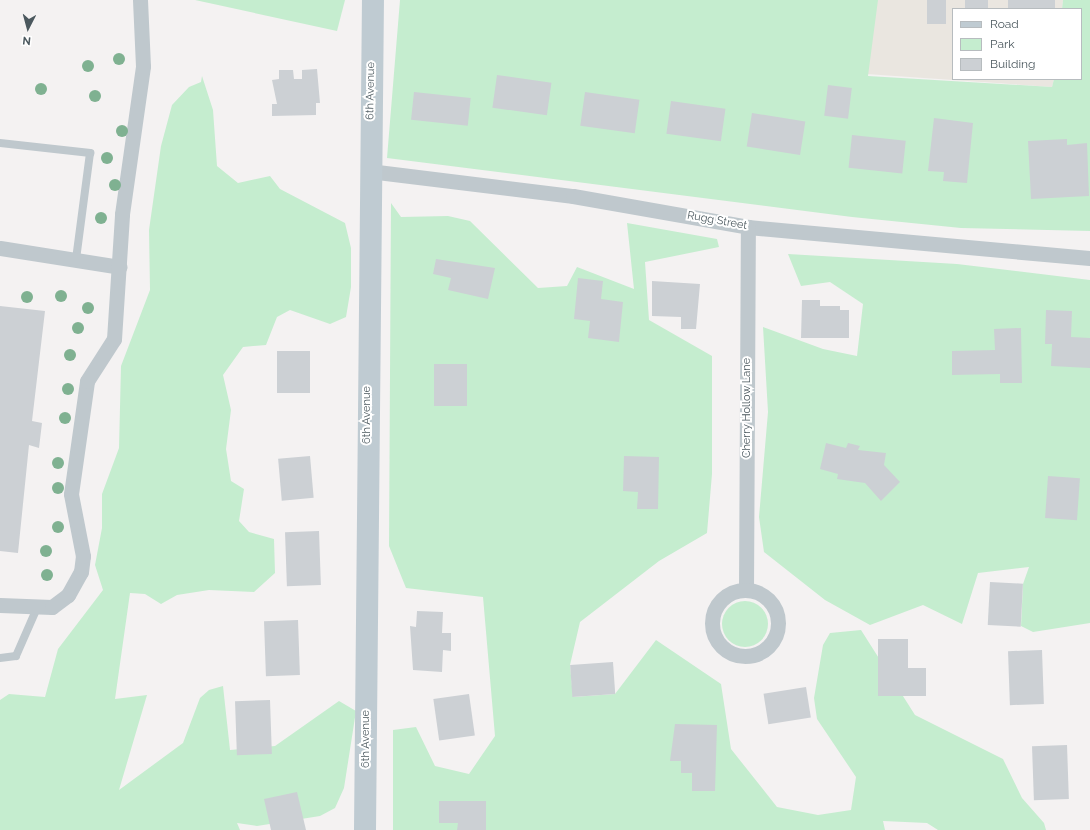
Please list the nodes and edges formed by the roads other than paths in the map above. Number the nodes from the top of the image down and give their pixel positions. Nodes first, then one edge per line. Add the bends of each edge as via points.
1 (140, 0) edge
2 (373, 0) edge
3 (0, 143) edge
4 (369, 171) junction
5 (748, 227) junction
6 (0, 248) edge
7 (1090, 258) edge
8 (76, 260) junction
9 (120, 266) junction
10 (746, 590) junction
11 (0, 605) edge
12 (37, 608) junction
13 (0, 658) edge
14 (366, 830) edge

1 - 9 street via 143,66 122,214
2 - 4 street, 6th Avenue
3 - 8 lane via 90,152
4 - 5 street, Rugg Street via 573,196
4 - 14 street, 6th Avenue
5 - 7 street, Rugg Street
5 - 10 street, Cherry Hollow Lane
6 - 8 street
8 - 9 street
9 - 12 street via 114,339 87,381 71,494 83,556 81,572 76,585 60,603
10 - 10 street via 725,596 717,605 712,620 714,637 721,646 741,656 762,652 776,636 778,626 777,615 766,597
11 - 12 street
12 - 13 lane via 16,656

